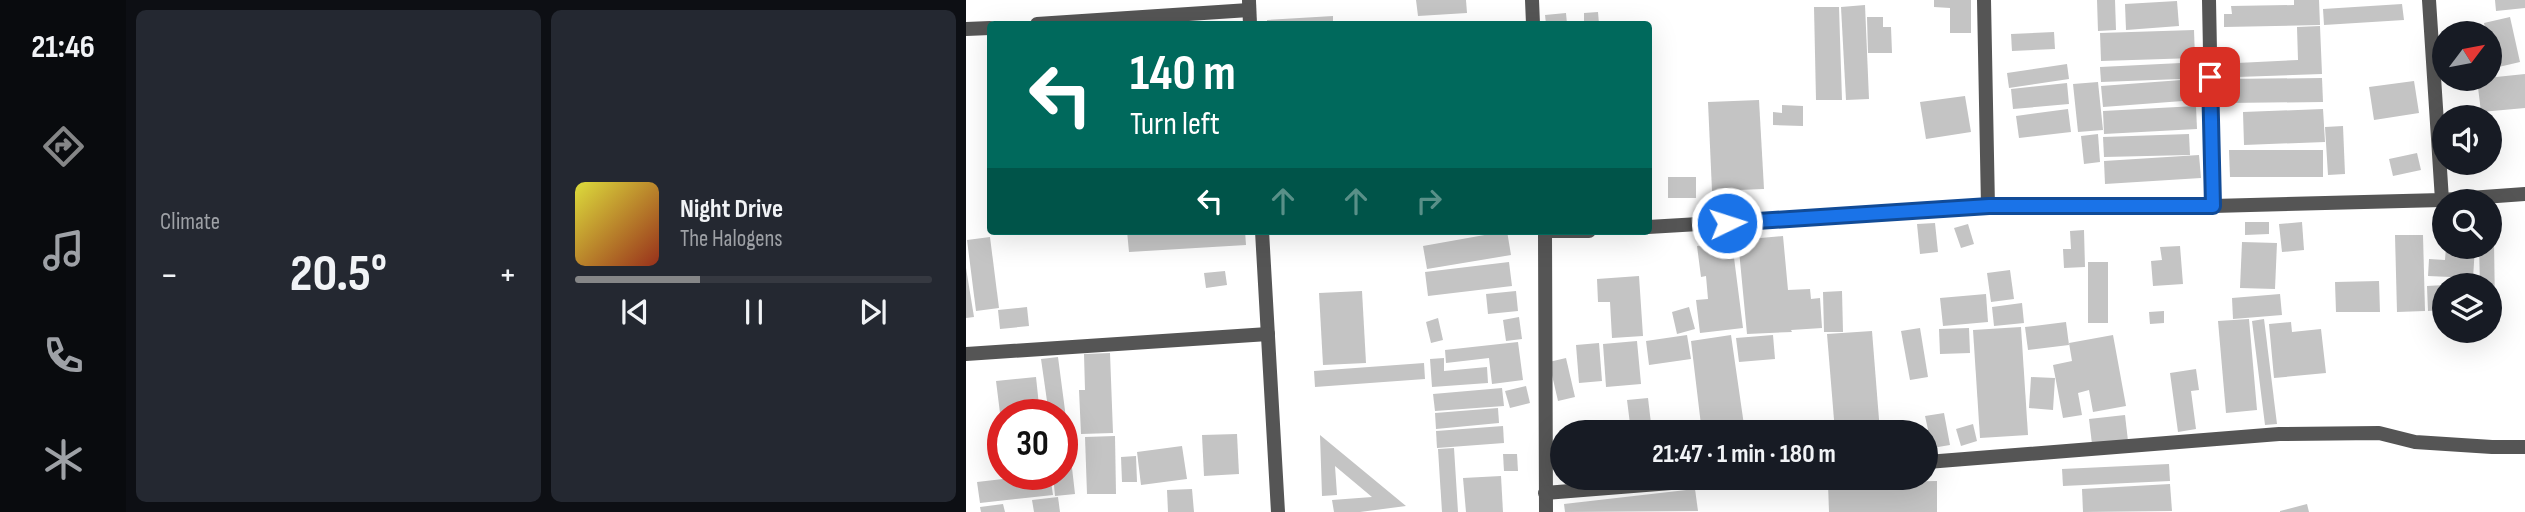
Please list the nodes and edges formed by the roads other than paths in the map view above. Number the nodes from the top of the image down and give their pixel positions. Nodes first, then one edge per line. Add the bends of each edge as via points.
1 (1532, 0) edge
2 (1984, 0) edge
3 (2209, 0) edge
4 (2429, 0) edge
5 (1249, 11) edge
6 (1086, 21) edge
7 (1533, 21) edge
8 (987, 28) edge
9 (966, 29) edge
10 (2441, 189) edge
11 (2525, 194) edge
12 (2502, 196) edge
13 (2432, 200) edge
14 (1989, 206) junction
15 (2213, 206) junction
16 (1652, 227) edge
17 (1262, 235) edge
18 (1545, 235) edge
19 (1268, 334) junction
20 (966, 354) edge
21 (2525, 447) edge
22 (1938, 461) edge
23 (1583, 490) edge
24 (1545, 493) junction
25 (1278, 512) edge
26 (1546, 512) edge

1 - 7 street
2 - 14 street
3 - 15 street
4 - 10 street
5 - 6 street
8 - 9 street
11 - 12 street
13 - 15 street
14 - 15 street
14 - 16 street
17 - 19 street
18 - 24 street
19 - 20 street
19 - 25 street
21 - 22 street via 2415,442 2379,433 2279,434
23 - 24 street
24 - 26 street

